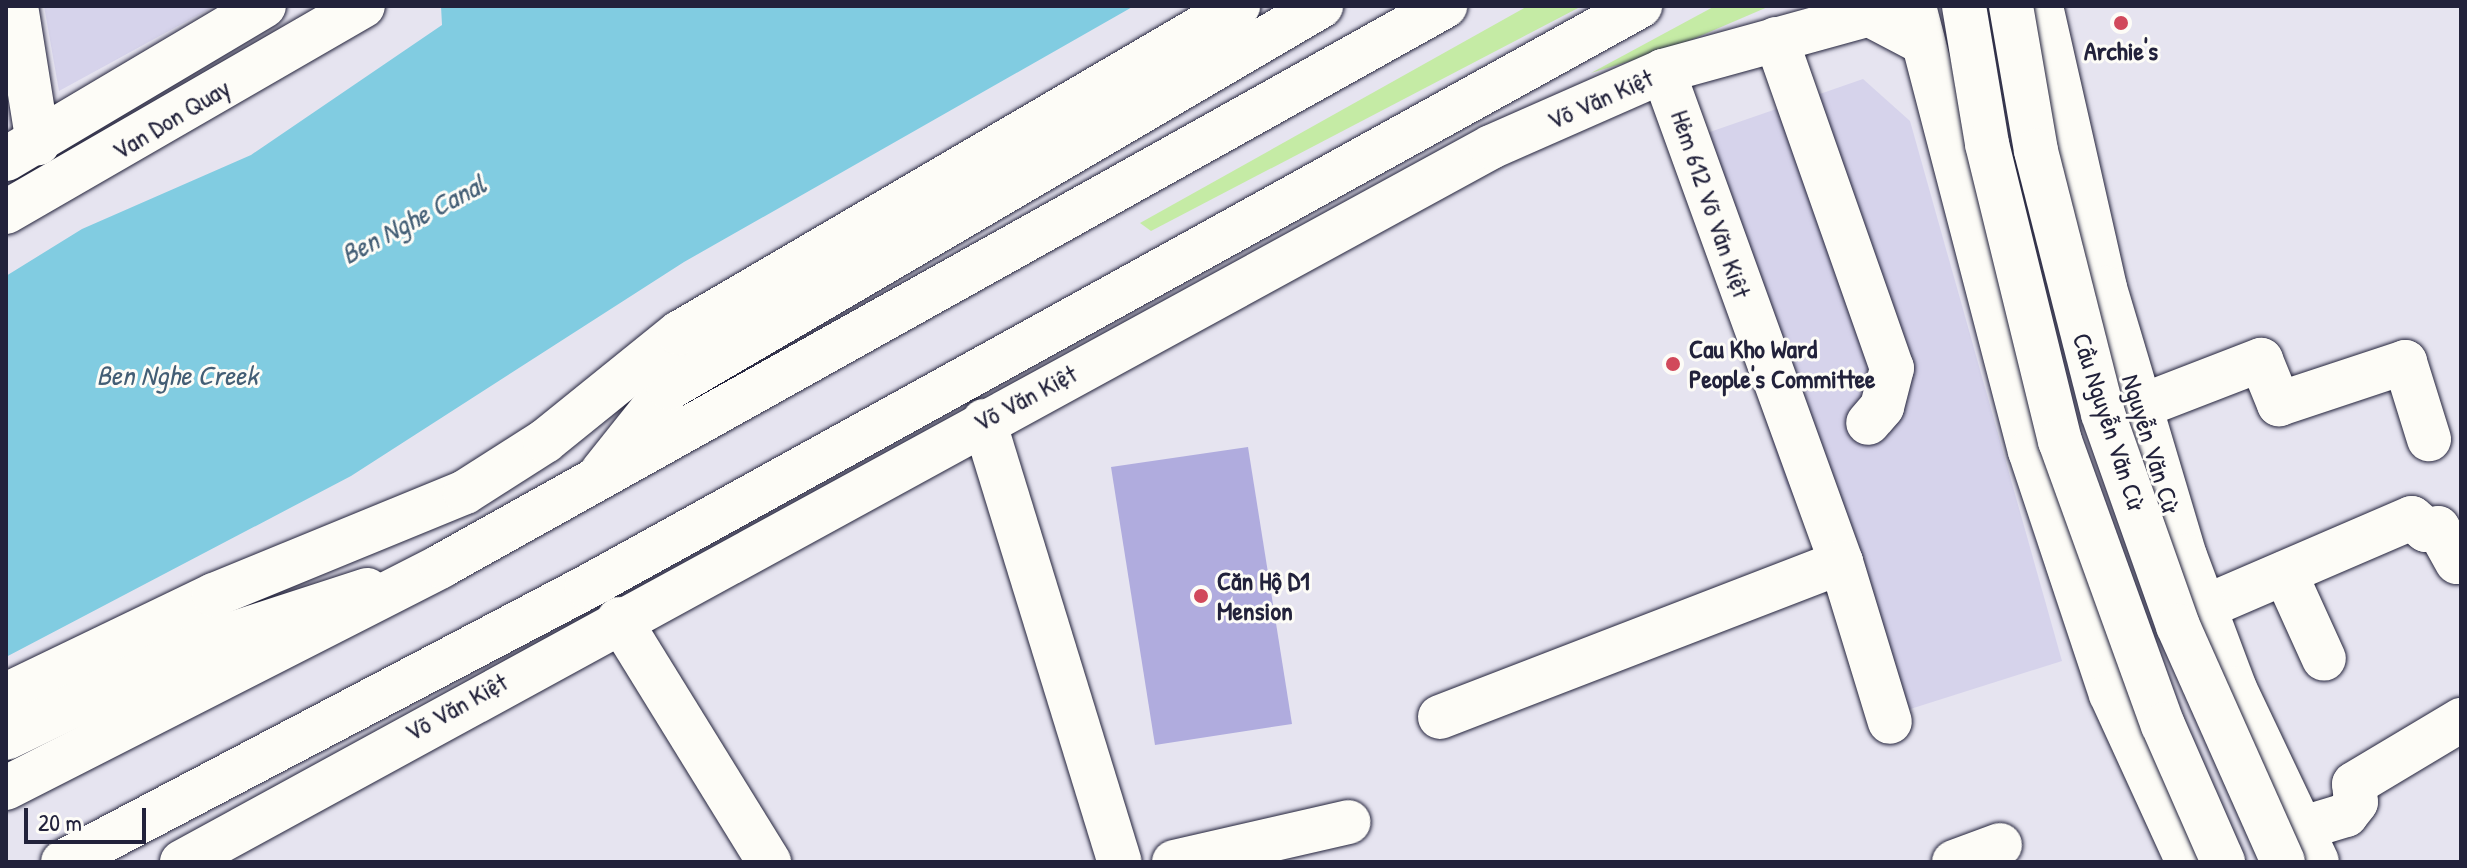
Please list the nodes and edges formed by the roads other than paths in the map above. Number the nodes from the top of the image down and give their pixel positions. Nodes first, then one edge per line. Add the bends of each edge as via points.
1 (16, 6) edge
2 (264, 6) edge
3 (1238, 6) edge
4 (1321, 6) edge
5 (1445, 6) edge
6 (1640, 6) edge
7 (1964, 6) edge
8 (2011, 6) edge
9 (2041, 6) edge
10 (349, 14) edge
11 (1893, 15) edge
12 (1776, 39) junction
13 (1663, 71) junction
14 (2070, 133) junction
15 (22, 151) edge
16 (1953, 159) junction
17 (52, 190) junction
18 (6, 212) edge
19 (669, 388) junction
20 (2139, 407) junction
21 (984, 421) junction
22 (1868, 423) dead end
23 (2429, 439) dead end
24 (545, 441) junction
25 (602, 472) junction
26 (1841, 562) junction
27 (2457, 562) dead end
28 (441, 566) junction
29 (2285, 573) junction
30 (2205, 607) junction
31 (619, 619) junction
32 (2324, 659) dead end
33 (6, 695) edge
34 (1440, 717) dead end
35 (2461, 720) edge
36 (1890, 722) dead end
37 (6, 738) edge
38 (6, 788) edge
39 (1348, 822) dead end
40 (2000, 845) dead end
41 (2301, 851) edge
42 (63, 862) edge
43 (182, 862) edge
44 (769, 862) edge
45 (1120, 862) edge
46 (1174, 862) edge
47 (1954, 862) edge
48 (2188, 862) edge
49 (2223, 862) edge

1 - 15 main road
2 - 15 main road, Van Don Quay
3 - 24 main road via 679,333
4 - 19 main road
5 - 25 main road
6 - 42 main road, Võ Văn Kiệt via 614,572
7 - 49 main road, Cầu Nguyễn Văn Cừ, bridge via 1987,144 2060,441 2163,725
8 - 41 main road, Cầu Nguyễn Văn Cừ, bridge via 2036,151 2103,414 2178,626
9 - 14 main road, Nguyễn Văn Cừ
10 - 17 main road, Van Don Quay
11 - 12 main road, Võ Văn Kiệt
11 - 16 main road
12 - 13 main road, Võ Văn Kiệt
12 - 22 main road via 1892,368 1882,407
13 - 21 main road, Võ Văn Kiệt via 1491,147
13 - 26 main road, Hẻm 612 Võ Văn Kiệt
14 - 16 main road via 2045,123 2009,123 1982,134
14 - 20 main road, Nguyễn Văn Cừ
15 - 17 main road
16 - 48 main road via 2030,451 2111,694
17 - 18 main road, Van Don Quay
19 - 24 main road
19 - 25 main road
20 - 23 main road via 2261,360 2279,404 2405,362
20 - 30 main road, Nguyễn Văn Cừ
21 - 31 main road, Võ Văn Kiệt
21 - 45 main road
24 - 33 main road via 465,492 214,595
25 - 28 main road
26 - 34 main road
26 - 36 main road, Hẻm 612 Võ Văn Kiệt
27 - 29 main road via 2438,528 2426,530 2412,518
28 - 37 main road via 198,645
28 - 38 main road
29 - 30 main road
29 - 32 main road
30 - 41 main road, Nguyễn Văn Cừ
31 - 43 main road, Võ Văn Kiệt
31 - 44 main road
35 - 41 main road via 2354,784 2356,802 2346,815
39 - 46 main road
40 - 47 main road

